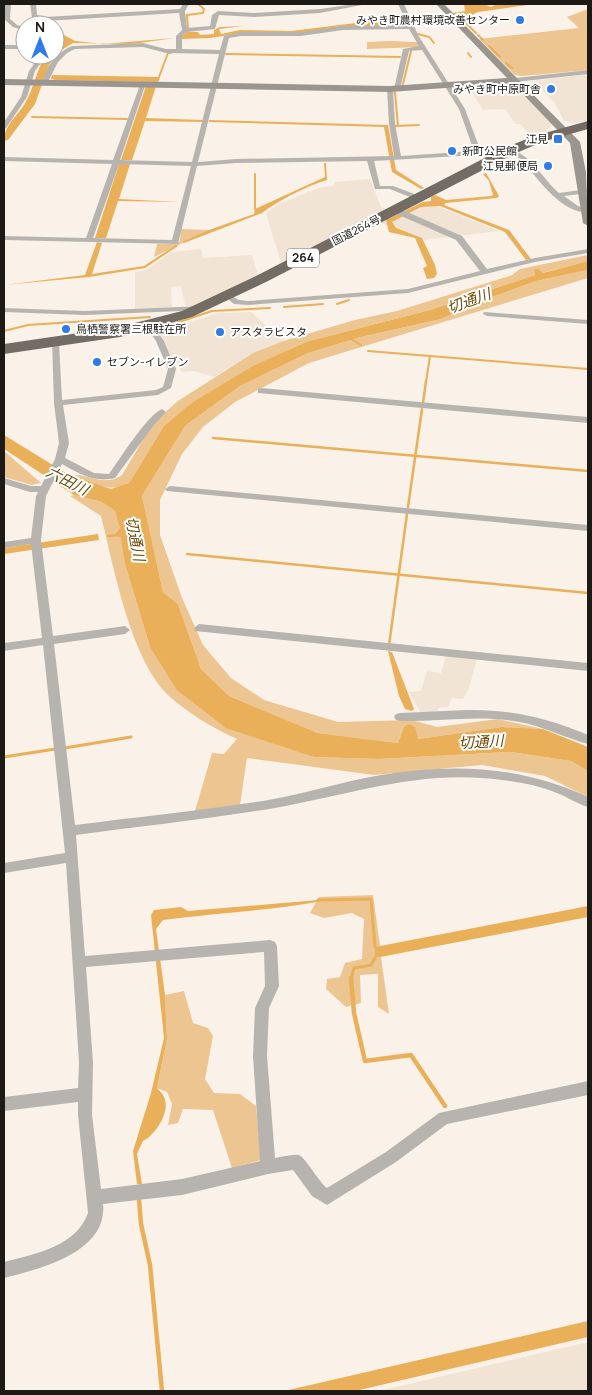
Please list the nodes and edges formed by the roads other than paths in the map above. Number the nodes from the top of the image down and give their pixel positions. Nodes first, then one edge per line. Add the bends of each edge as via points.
1 (8, 4) edge
2 (33, 4) edge
3 (186, 4) edge
4 (364, 4) edge
5 (401, 4) edge
6 (440, 4) edge
7 (270, 6) dead end
8 (182, 10) junction
9 (270, 13) junction
10 (410, 24) junction
11 (15, 26) edge
12 (185, 30) junction
13 (424, 48) junction
14 (179, 51) junction
15 (223, 52) junction
16 (38, 65) edge
17 (588, 72) edge
18 (515, 80) junction
19 (29, 81) junction
20 (46, 81) junction
21 (4, 82) edge
22 (142, 83) junction
23 (215, 85) junction
24 (448, 86) junction
25 (394, 89) junction
26 (588, 125) edge
27 (4, 127) edge
28 (565, 131) junction
29 (509, 151) junction
30 (393, 158) junction
31 (4, 159) edge
32 (478, 159) junction
33 (370, 160) junction
34 (116, 162) junction
35 (195, 164) junction
36 (530, 165) junction
37 (585, 191) edge
38 (558, 195) junction
39 (417, 198) junction
40 (584, 210) junction
41 (400, 212) junction
42 (588, 223) edge
43 (4, 238) edge
44 (89, 240) junction
45 (588, 251) edge
46 (485, 272) junction
47 (228, 296) junction
48 (202, 308) junction
49 (4, 310) edge
50 (487, 314) dead end
51 (588, 322) edge
52 (149, 325) junction
53 (55, 342) junction
54 (4, 348) edge
55 (261, 391) dead end
56 (58, 403) junction
57 (162, 412) dead end
58 (588, 420) edge
59 (60, 459) junction
60 (4, 481) edge
61 (44, 488) junction
62 (170, 489) dead end
63 (588, 528) edge
64 (36, 544) junction
65 (4, 545) edge
66 (199, 628) dead end
67 (125, 630) dead end
68 (47, 641) junction
69 (4, 647) edge
70 (588, 667) edge
71 (400, 717) dead end
72 (588, 740) edge
73 (588, 802) edge
74 (70, 831) junction
75 (72, 857) junction
76 (4, 868) edge
77 (78, 962) junction
78 (588, 1088) edge
79 (84, 1094) junction
80 (4, 1104) edge
81 (268, 1165) junction
82 (95, 1197) junction
83 (4, 1270) edge

1 - 11 street via 7,19
2 - 8 street via 34,16 40,19
3 - 8 street
4 - 9 street via 320,11
5 - 10 street
6 - 18 main road
7 - 9 street
8 - 12 street
9 - 12 street via 218,13 213,28
10 - 13 street
10 - 15 street via 296,34 238,34 225,38
12 - 14 street via 179,36
13 - 24 street
13 - 25 street via 406,49
14 - 15 street
14 - 20 street via 143,45 74,47 58,59 48,72
15 - 23 street
16 - 19 street
17 - 18 street
18 - 24 main road
18 - 28 main road
19 - 20 main road
19 - 21 main road
19 - 27 street via 24,97
20 - 22 main road
22 - 23 main road
22 - 34 street
23 - 25 main road
23 - 35 street
24 - 25 main road
24 - 32 street via 469,126
25 - 30 street
26 - 28 highway, 国道264号 / 264
28 - 29 highway, 国道264号 / 264
28 - 37 main road via 581,159
29 - 32 highway, 国道264号 / 264 via 493,158
29 - 36 street
30 - 32 street
30 - 33 street
31 - 34 street
32 - 36 street via 485,170
32 - 39 highway, 国道264号 / 264
33 - 35 street
33 - 39 street via 377,188 391,187
34 - 35 street
34 - 44 street
35 - 44 street via 175,242
36 - 38 street
37 - 38 street
37 - 40 main road
38 - 40 street via 575,208
39 - 41 highway, 国道264号 / 264
40 - 42 main road
41 - 46 street via 459,238
41 - 47 highway, 国道264号 / 264
43 - 44 street
45 - 46 street
46 - 47 street via 400,292 248,303 237,302
47 - 48 highway, 国道264号 / 264
48 - 49 street via 84,313
48 - 52 highway, 国道264号 / 264
50 - 51 street
52 - 53 highway, 国道264号 / 264
52 - 56 street via 172,369 167,388 158,392
53 - 54 highway, 国道264号 / 264
53 - 56 street
55 - 58 street
56 - 59 street via 64,443
57 - 59 street via 151,422 112,476 101,477 77,470
59 - 61 street
60 - 61 street
61 - 64 street
62 - 63 street
64 - 65 street
64 - 68 street
66 - 70 street
67 - 68 street
68 - 69 street
68 - 74 street
71 - 72 street via 510,716 562,729
73 - 74 street via 567,790 514,777 450,772 388,778 304,798
74 - 75 street
75 - 76 street
75 - 77 street
77 - 79 street via 86,1062
77 - 81 street via 270,946 272,986 262,1008 260,1056
78 - 81 street via 444,1118 390,1158 327,1197 308,1178 298,1162
79 - 80 street
79 - 82 street
81 - 82 street via 181,1187
82 - 83 street via 93,1223 79,1240 49,1256

